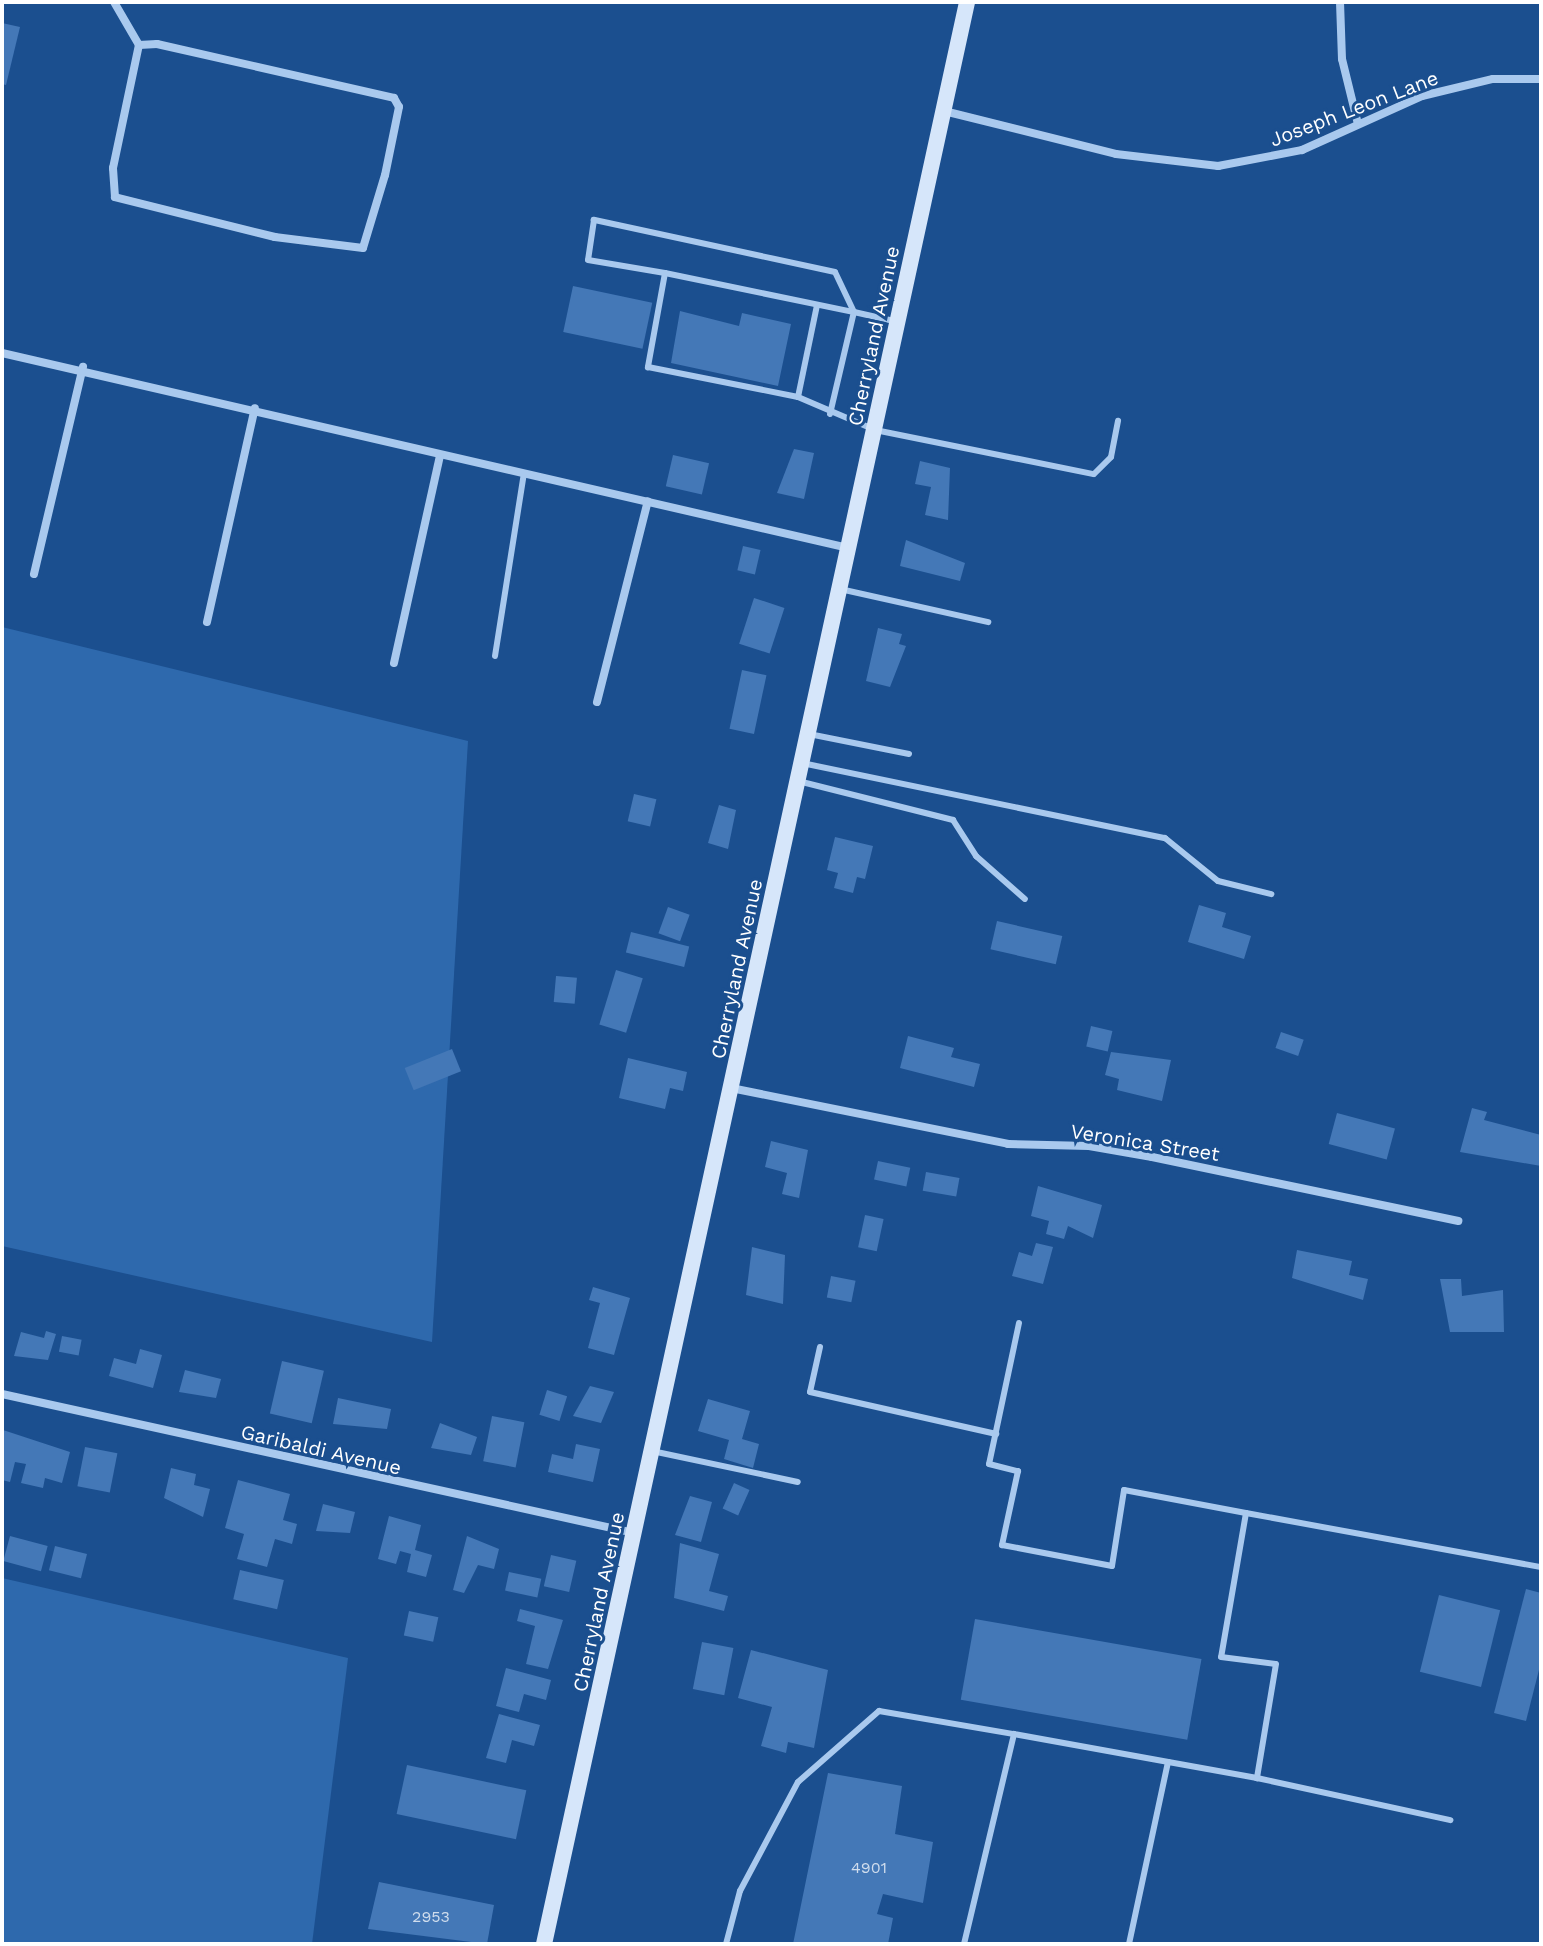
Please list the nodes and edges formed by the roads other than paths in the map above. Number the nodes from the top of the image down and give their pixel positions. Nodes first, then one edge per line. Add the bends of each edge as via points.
1 (114, 2) edge
2 (967, 2) edge
3 (1340, 2) edge
4 (139, 45) junction
5 (1541, 79) edge
6 (944, 111) junction
7 (1358, 124) junction
8 (665, 273) junction
9 (817, 305) junction
10 (854, 312) junction
11 (899, 322) junction
12 (2, 353) edge
13 (83, 367) junction
14 (798, 397) junction
15 (255, 408) junction
16 (830, 414) junction
17 (1118, 421) dead end
18 (875, 430) junction
19 (440, 455) junction
20 (524, 473) junction
21 (648, 501) junction
22 (849, 548) junction
23 (34, 574) dead end
24 (840, 589) junction
25 (207, 622) dead end
26 (988, 622) dead end
27 (495, 656) dead end
28 (394, 663) dead end
29 (597, 702) dead end
30 (809, 734) junction
31 (909, 754) dead end
32 (802, 763) junction
33 (798, 781) junction
34 (1271, 894) dead end
35 (1025, 899) dead end
36 (731, 1088) junction
37 (1458, 1221) dead end
38 (1019, 1323) dead end
39 (820, 1347) dead end
40 (2, 1394) edge
41 (996, 1434) junction
42 (652, 1451) junction
43 (798, 1482) dead end
44 (1246, 1513) junction
45 (634, 1533) junction
46 (1541, 1567) edge
47 (1014, 1734) junction
48 (1168, 1762) junction
49 (1257, 1778) junction
50 (1450, 1820) dead end
51 (547, 1943) edge
52 (726, 1944) edge
53 (964, 1944) edge
54 (1129, 1944) edge

1 - 4 street
2 - 6 street, Cherryland Avenue
3 - 7 street via 1342,59
4 - 4 street via 394,98 399,107 385,175 363,248 275,237 115,197 113,168
5 - 7 street, Joseph Leon Lane via 1475,82
6 - 7 street, Joseph Leon Lane via 1116,154 1218,166 1302,150
6 - 11 street, Cherryland Avenue
8 - 9 lane
8 - 10 lane via 584,258 594,220 823,268 842,281
8 - 14 lane via 648,367
9 - 10 lane
9 - 14 lane
10 - 11 lane
10 - 16 lane
11 - 18 street, Cherryland Avenue
12 - 13 street
13 - 15 street
13 - 23 street
14 - 16 lane
15 - 19 street
15 - 25 street
16 - 18 lane
17 - 18 lane via 1111,457 1094,474
18 - 22 street, Cherryland Avenue
19 - 20 street
19 - 28 street
20 - 21 street
20 - 27 lane
21 - 22 street
21 - 29 street
22 - 24 street, Cherryland Avenue
24 - 26 lane
24 - 30 street, Cherryland Avenue
30 - 31 lane
30 - 32 street, Cherryland Avenue
32 - 33 street, Cherryland Avenue
32 - 34 lane via 1165,838 1218,881
33 - 35 lane via 953,820 976,856
33 - 36 street, Cherryland Avenue
36 - 37 street, Veronica Street via 1008,1144 1152,1157
36 - 42 street, Cherryland Avenue
38 - 41 lane
39 - 41 lane via 810,1392
40 - 45 street, Garibaldi Avenue
41 - 44 lane via 989,1464 1018,1471 1002,1545 1112,1566 1124,1490
42 - 43 lane
42 - 45 street, Cherryland Avenue
44 - 46 lane
44 - 49 lane via 1221,1657 1276,1664
45 - 51 street, Cherryland Avenue
47 - 48 lane
47 - 52 lane via 879,1711 798,1782 740,1891
47 - 53 lane
48 - 49 lane
48 - 54 lane
49 - 50 lane

